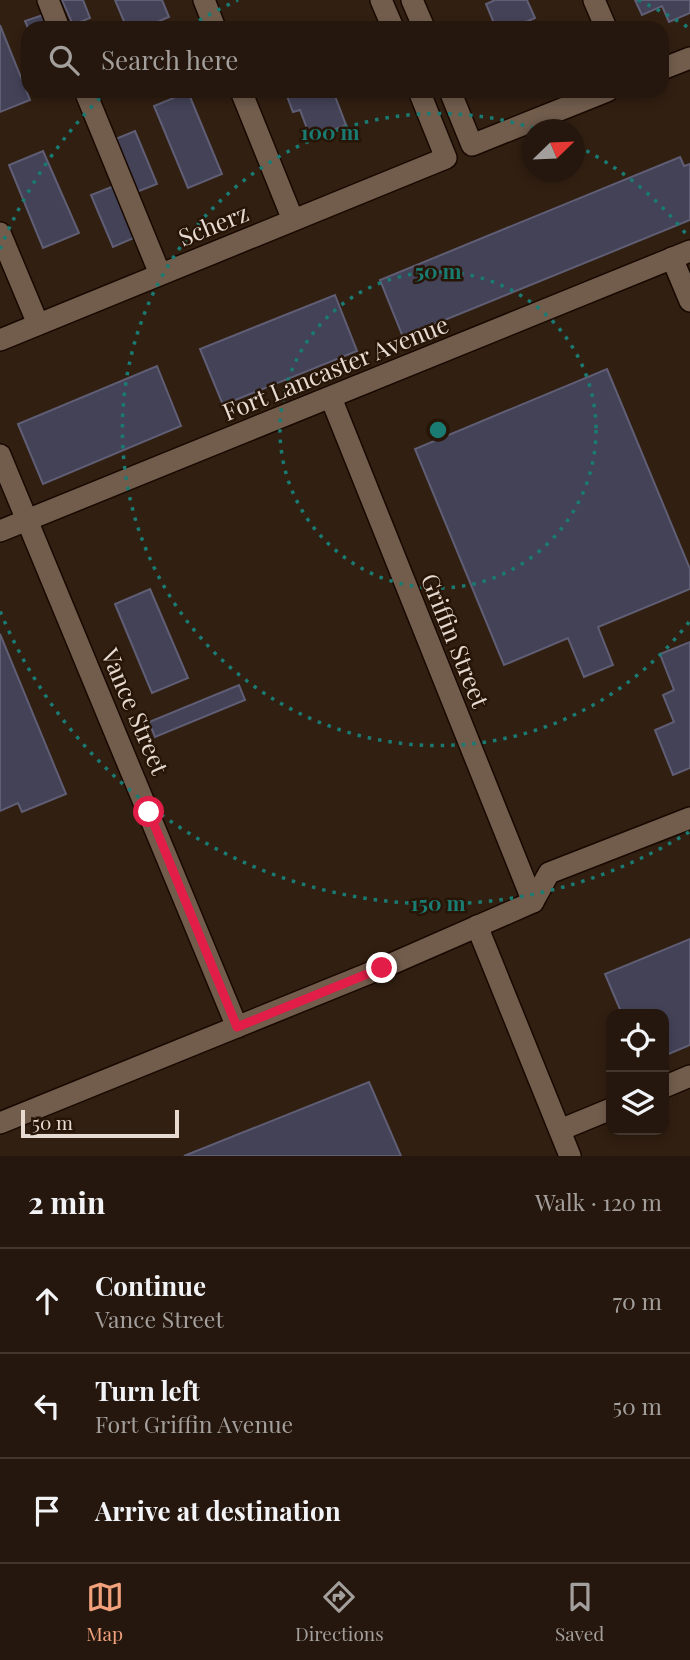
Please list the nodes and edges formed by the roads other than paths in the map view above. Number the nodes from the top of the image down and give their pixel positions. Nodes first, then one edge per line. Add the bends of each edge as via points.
1 (48, 0) edge
2 (204, 0) edge
3 (381, 0) edge
4 (412, 0) edge
5 (594, 0) edge
6 (56, 21) edge
7 (212, 21) edge
8 (390, 21) edge
9 (421, 21) edge
10 (603, 21) edge
11 (690, 58) edge
12 (669, 66) edge
13 (88, 98) edge
14 (244, 98) edge
15 (422, 98) edge
16 (453, 98) edge
17 (589, 98) edge
18 (293, 220) junction
19 (0, 233) edge
20 (681, 254) edge
21 (160, 274) junction
22 (690, 301) edge
23 (37, 324) junction
24 (0, 340) edge
25 (331, 398) junction
26 (0, 455) edge
27 (26, 520) junction
28 (0, 531) edge
29 (690, 818) edge
30 (533, 902) junction
31 (477, 926) junction
32 (237, 1027) junction
33 (690, 1076) edge
34 (669, 1085) edge
35 (606, 1111) edge
36 (0, 1123) edge
37 (560, 1130) junction
38 (570, 1156) edge

1 - 6 street
2 - 7 street
3 - 8 street
4 - 9 street
5 - 10 street
11 - 12 street
13 - 21 street
14 - 18 street
15 - 18 street, Scherz via 446,158
16 - 17 street via 471,145
18 - 21 street, Scherz
19 - 23 street
20 - 22 street
20 - 25 street, Fort Lancaster Avenue
21 - 23 street, Scherz
23 - 24 street, Scherz
25 - 27 street, Fort Lancaster Avenue
25 - 30 street, Griffin Street
26 - 27 street, Vance Street
27 - 28 street, Fort Lancaster Avenue
27 - 32 street, Vance Street
29 - 30 street via 549,873
30 - 31 street
31 - 32 street
31 - 37 street
32 - 36 street
33 - 34 street
35 - 37 street
37 - 38 street

